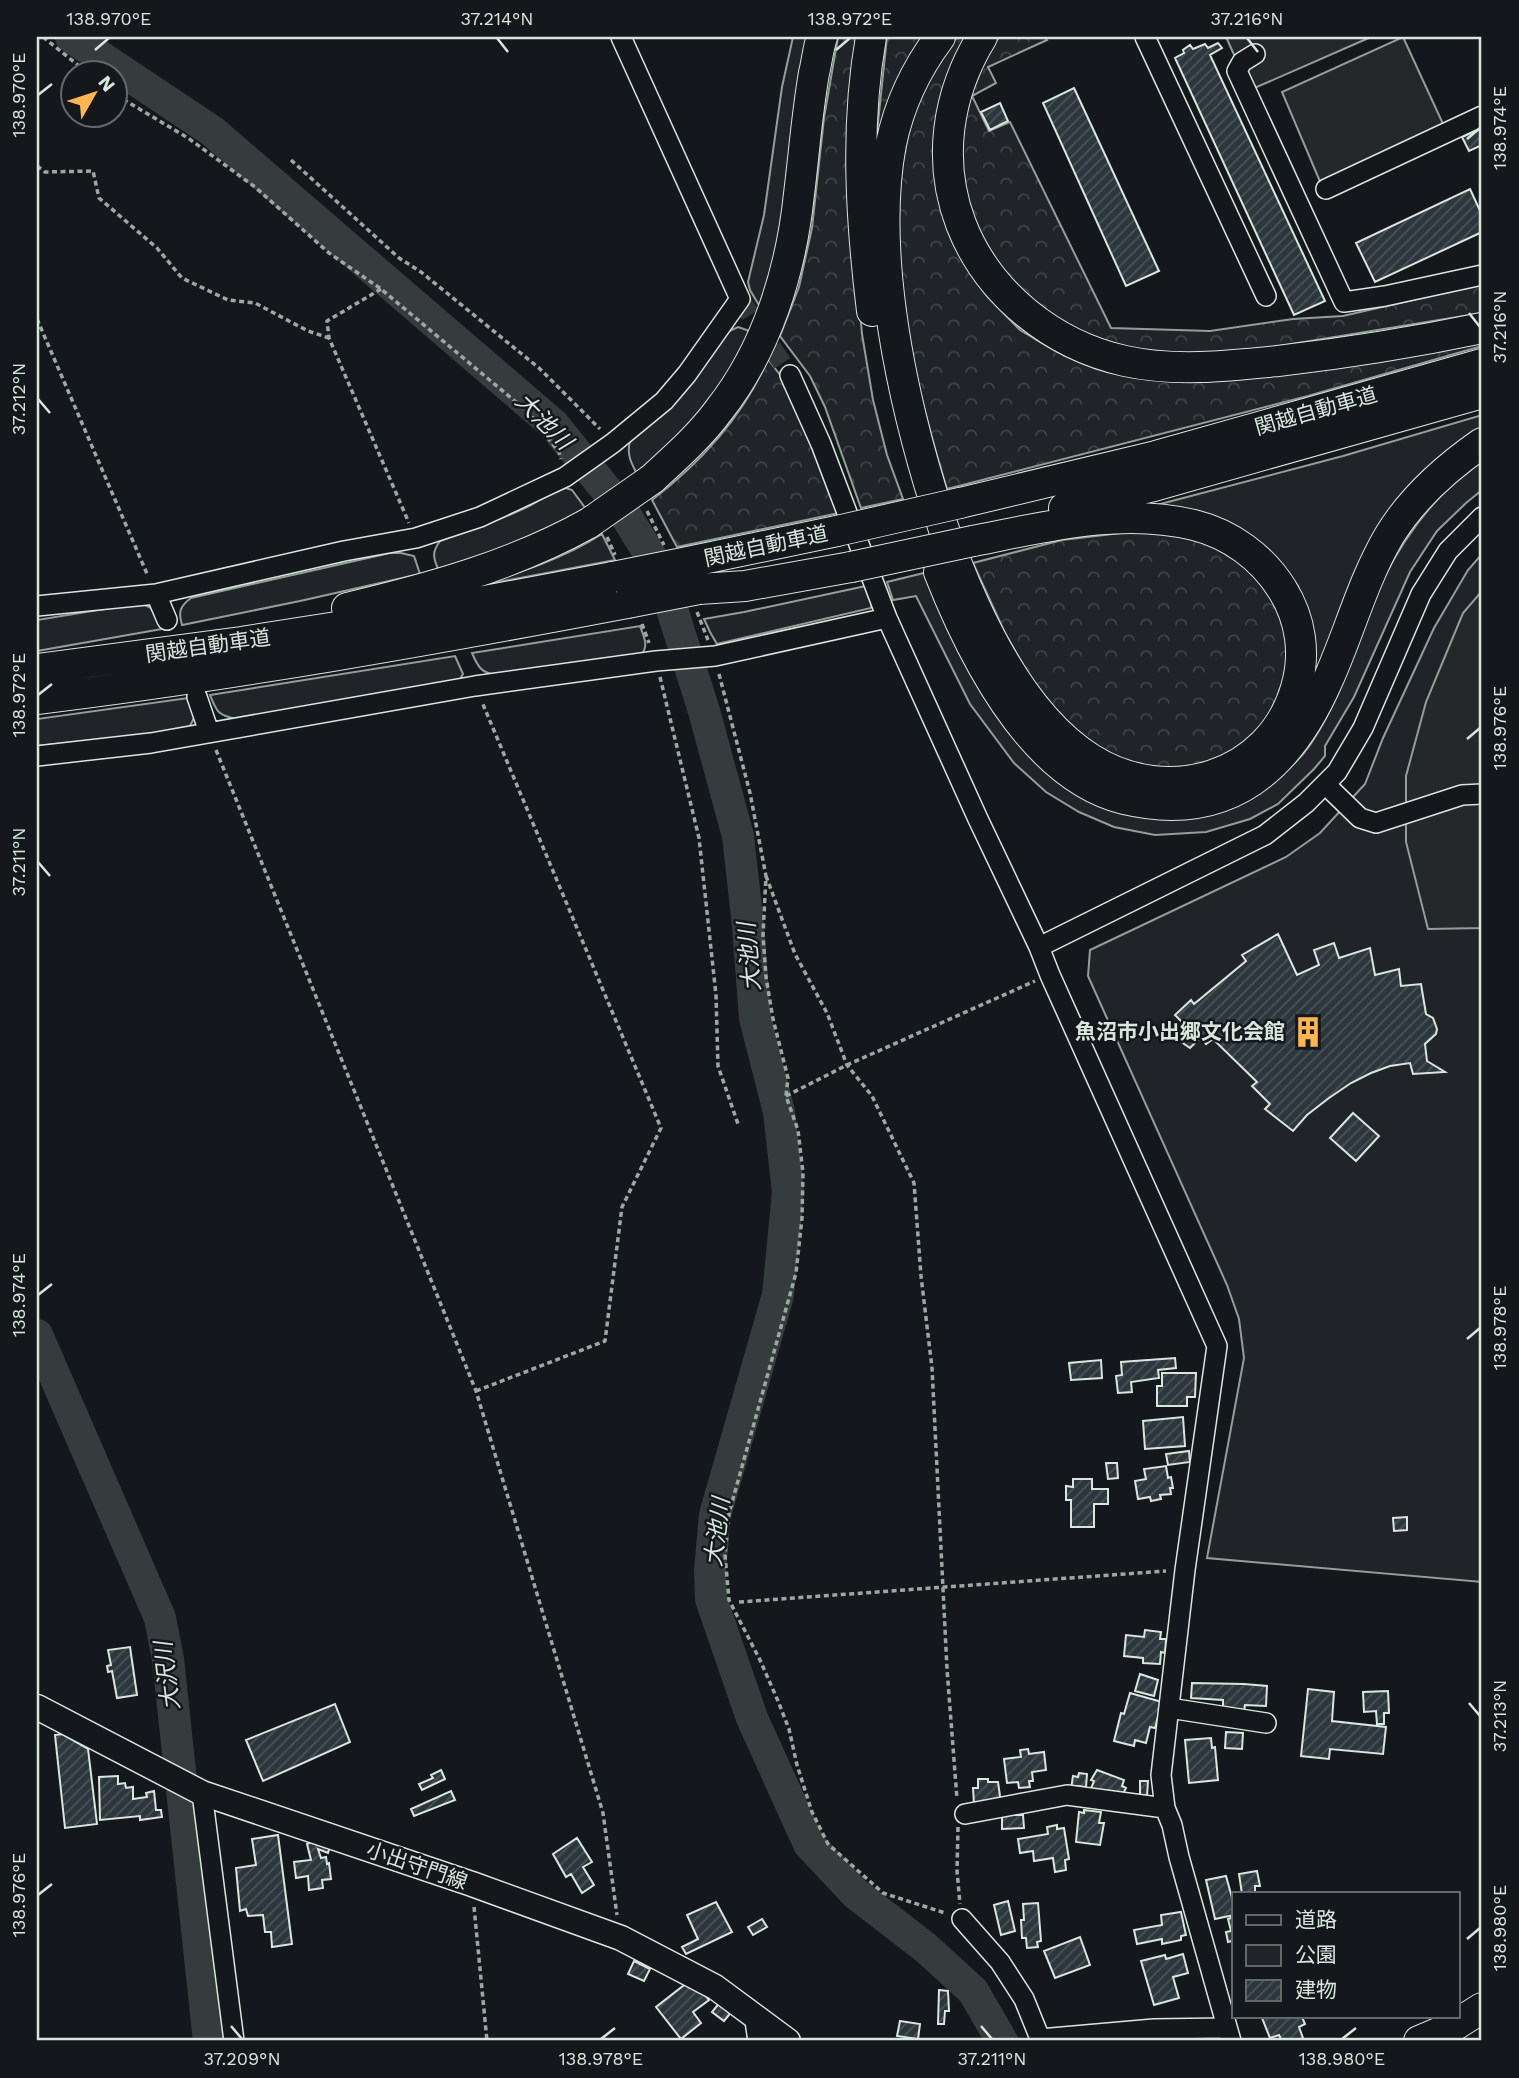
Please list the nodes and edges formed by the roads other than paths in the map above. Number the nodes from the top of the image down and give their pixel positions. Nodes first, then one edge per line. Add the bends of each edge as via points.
1 (621, 37) edge
2 (822, 37) edge
3 (871, 37) edge
4 (940, 37) edge
5 (982, 37) edge
6 (1145, 37) edge
7 (1255, 54) dead end
8 (1482, 116) edge
9 (1326, 189) dead end
10 (1482, 275) edge
11 (1266, 296) dead end
12 (1482, 328) edge
13 (1482, 364) edge
14 (790, 375) tunnel mouth
15 (1482, 393) edge
16 (1482, 443) edge
17 (1482, 517) edge
18 (968, 525) junction
19 (687, 579) junction
20 (156, 594) junction
21 (37, 606) edge
22 (887, 618) junction
23 (167, 620) dead end
24 (80, 664) junction
25 (37, 669) edge
26 (197, 696) dead end
27 (37, 699) edge
28 (209, 732) junction
29 (37, 756) edge
30 (1325, 784) junction
31 (1482, 794) edge
32 (1039, 947) junction
33 (37, 1707) edge
34 (1169, 1708) junction
35 (1266, 1723) dead end
36 (202, 1793) junction
37 (1165, 1808) junction
38 (960, 1812) road end
39 (962, 1919) road end
40 (1482, 2008) edge
41 (754, 2014) junction
42 (1229, 2035) edge
43 (1040, 2040) edge
44 (234, 2041) edge
45 (758, 2041) edge
46 (788, 2041) edge
47 (1419, 2041) edge

1 - 20 street via 740,299 687,374 664,401 565,477 480,517 415,538
2 - 24 highway, bridge via 793,234 762,338 719,412 652,479 589,523 518,558 399,595 285,623
3 - 16 highway via 862,131 864,244 878,356 897,445 939,572 984,669 1031,735 1077,776 1117,797 1166,806 1213,800 1256,779 1289,748 1317,705 1390,535 1424,491
4 - 18 highway via 908,91 891,144 885,210 889,290 916,438 942,522 988,633 1019,686 1053,728 1089,758 1144,780 1184,782 1220,773 1256,751 1284,719 1301,661 1297,621 1276,579 1241,546 1195,525 1137,518
5 - 12 highway via 953,104 947,156 955,209 977,257 993,279 1054,332 1127,361 1186,366 1321,356
6 - 11 street
7 - 10 street via 1237,71 1344,302
8 - 9 street
13 - 18 highway, 関越自動車道 via 1156,456
14 - 22 street
15 - 18 highway, 関越自動車道 via 1163,483
17 - 30 street via 1448,551 1421,594 1363,729
18 - 19 highway, 関越自動車道 via 850,563
18 - 19 highway, 関越自動車道, bridge via 837,531
19 - 24 highway, 関越自動車道, bridge via 614,577 381,620
19 - 27 highway, 関越自動車道, bridge via 627,603 268,667
20 - 21 street
20 - 23 street
22 - 28 street via 715,656 475,686
22 - 32 street
24 - 25 highway, 関越自動車道
26 - 28 street
28 - 29 street
30 - 31 street via 1360,817 1376,823 1462,795
30 - 32 street via 1265,835
32 - 34 street via 1217,1346
33 - 36 main road, 小出守門線
34 - 35 street
34 - 37 street via 1161,1775
36 - 41 main road, 小出守門線 via 621,1938 715,1987
36 - 44 street
37 - 38 street via 1067,1795
37 - 42 street
39 - 43 street via 1000,1962 1024,1999
40 - 47 highway
41 - 45 street
41 - 46 main road, 小出守門線
42 - 43 street via 1154,2029

